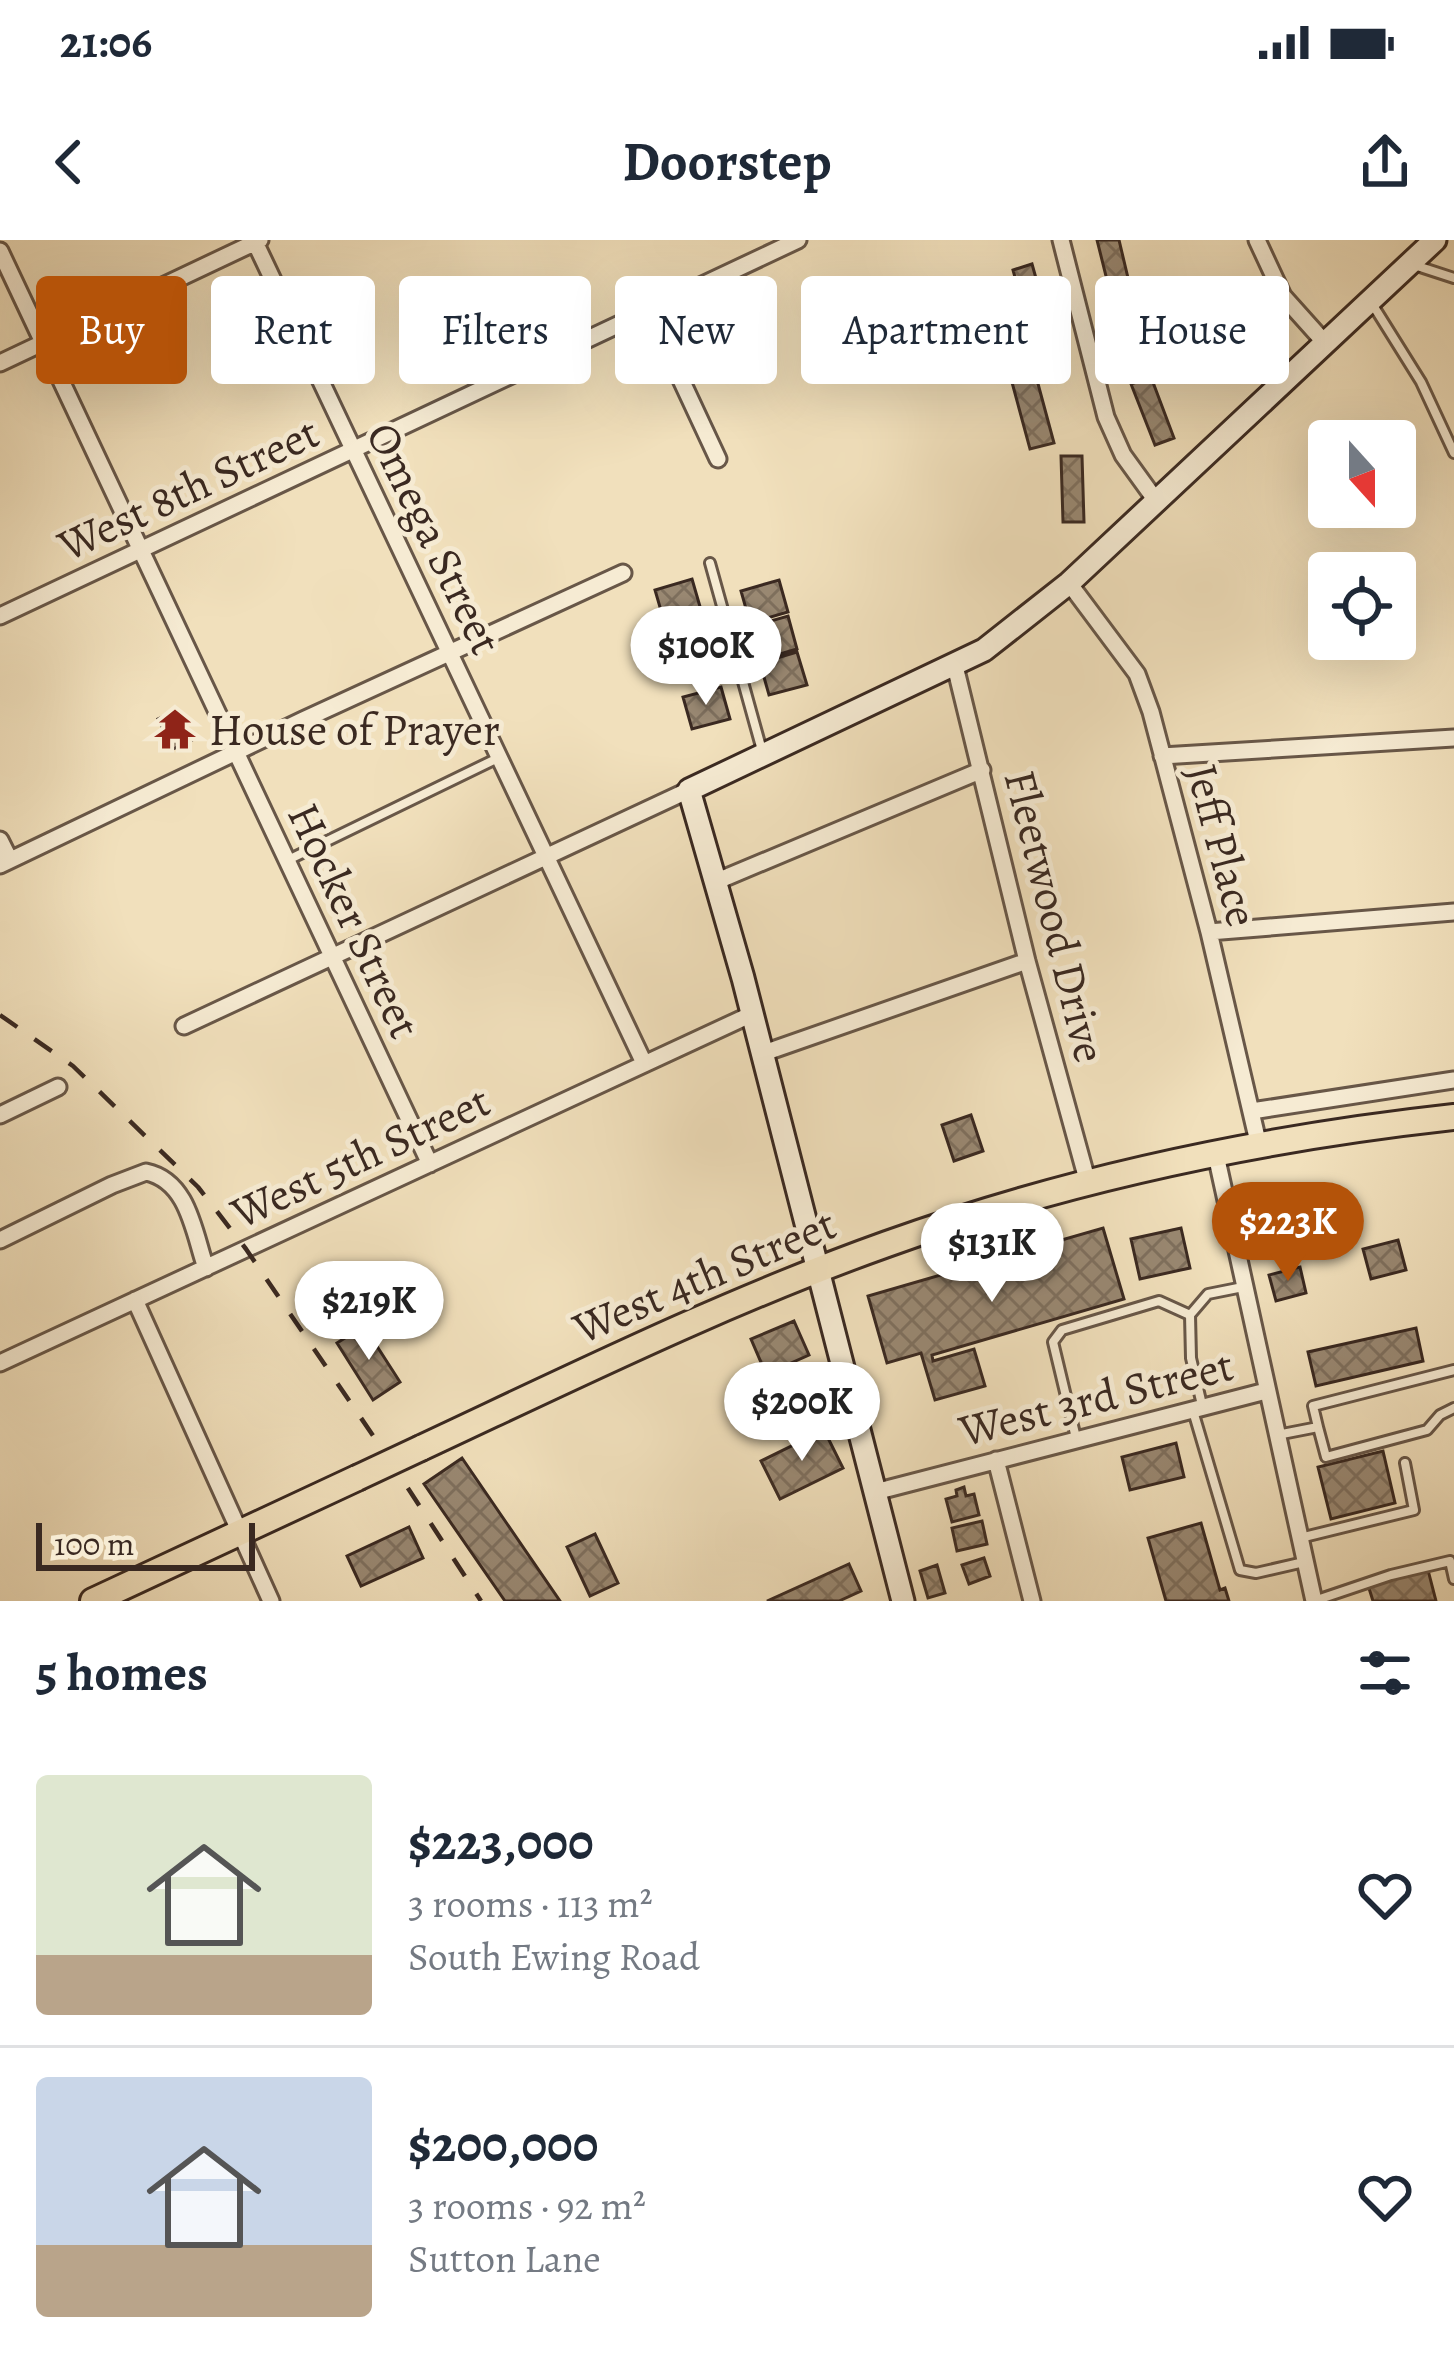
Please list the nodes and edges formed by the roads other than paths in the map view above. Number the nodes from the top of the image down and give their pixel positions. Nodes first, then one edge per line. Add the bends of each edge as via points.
1 (798, 240) edge
2 (1061, 240) edge
3 (1257, 240) edge
4 (1435, 240) edge
5 (256, 241) edge
6 (0, 251) edge
7 (1410, 264) junction
8 (183, 276) edge
9 (722, 276) edge
10 (1454, 278) edge
11 (1371, 301) junction
12 (615, 327) edge
13 (36, 330) edge
14 (1326, 344) junction
15 (36, 346) edge
16 (0, 362) edge
17 (62, 384) edge
18 (683, 384) edge
19 (351, 451) junction
20 (1454, 453) edge
21 (718, 459) dead end
22 (1157, 502) junction
23 (141, 550) junction
24 (710, 563) dead end
25 (623, 573) dead end
26 (1069, 584) junction
27 (0, 616) edge
28 (452, 654) junction
29 (955, 665) junction
30 (1454, 738) edge
31 (236, 754) junction
32 (764, 755) junction
33 (1162, 756) junction
34 (500, 757) junction
35 (982, 770) junction
36 (689, 790) junction
37 (0, 840) edge
38 (547, 856) junction
39 (287, 860) junction
40 (5, 863) edge
41 (716, 883) junction
42 (1454, 912) edge
43 (1209, 932) junction
44 (333, 955) junction
45 (1028, 962) junction
46 (750, 1015) junction
47 (184, 1026) dead end
48 (761, 1054) junction
49 (644, 1063) junction
50 (1454, 1080) edge
51 (58, 1087) dead end
52 (1252, 1111) junction
53 (0, 1115) edge
54 (1454, 1117) edge
55 (1259, 1146) junction
56 (1216, 1155) junction
57 (430, 1163) junction
58 (1088, 1184) junction
59 (0, 1240) edge
60 (206, 1268) junction
61 (817, 1270) junction
62 (1243, 1287) junction
63 (134, 1300) junction
64 (1190, 1315) junction
65 (0, 1363) edge
66 (1454, 1370) edge
67 (1266, 1391) junction
68 (1198, 1408) junction
69 (1454, 1408) edge
70 (1318, 1426) junction
71 (1276, 1436) junction
72 (1076, 1440) junction
73 (995, 1460) junction
74 (1405, 1463) dead end
75 (875, 1492) junction
76 (243, 1532) junction
77 (1299, 1538) junction
78 (1304, 1562) junction
79 (1454, 1579) edge
80 (93, 1601) edge
81 (271, 1601) edge
82 (903, 1601) edge
83 (1032, 1601) edge
84 (1314, 1601) edge

1 - 9 street, West 8th Street
2 - 22 street via 1106,417
3 - 14 street via 1283,296
4 - 7 street
5 - 8 street
5 - 19 street, Omega Street
6 - 13 street, Hocker Street
7 - 10 lane
7 - 11 street
11 - 14 street
11 - 20 lane
12 - 19 street, West 8th Street
14 - 22 street
15 - 16 street
17 - 23 street, Hocker Street
18 - 21 street
19 - 23 street, West 8th Street
19 - 28 street, Omega Street
22 - 26 street
23 - 27 street, West 8th Street
23 - 31 street, Hocker Street
24 - 32 lane
25 - 28 street
26 - 29 street
26 - 33 street, Jeff Place via 1137,674
28 - 31 street
28 - 34 street, Omega Street
29 - 32 street
29 - 35 street, Fleetwood Drive
30 - 33 street
31 - 39 street, Hocker Street
31 - 40 street
32 - 36 street
33 - 43 street, Jeff Place
34 - 38 street, Omega Street
34 - 39 lane
35 - 41 street
35 - 45 street, Fleetwood Drive
36 - 38 street
36 - 41 street
37 - 40 street
38 - 44 street
38 - 49 street, Omega Street
39 - 44 street, Hocker Street
41 - 46 street
42 - 43 street
43 - 52 street, Jeff Place
44 - 47 street
44 - 57 street, Hocker Street
45 - 48 street
45 - 58 street, Fleetwood Drive
46 - 48 street
46 - 49 street, West 5th Street
48 - 61 street
49 - 57 street, West 5th Street
50 - 52 street
51 - 53 street
52 - 55 street, Jeff Place
54 - 55 main road, West 4th Street
55 - 56 main road, West 4th Street
56 - 58 main road, West 4th Street
56 - 62 street
57 - 60 street, West 5th Street
58 - 61 main road, West 4th Street
59 - 60 street via 125,1179 154,1173 182,1199
60 - 63 street, West 5th Street
61 - 75 street
61 - 76 main road, West 4th Street, bridge
62 - 64 lane via 1208,1294
62 - 67 street
63 - 65 street, West 5th Street
63 - 76 street
64 - 68 lane
64 - 72 lane via 1159,1301 1062,1330 1053,1342
66 - 70 lane via 1313,1406
67 - 68 street, West 3rd Street
67 - 71 street
68 - 72 street, West 3rd Street
68 - 78 lane via 1240,1570
69 - 70 lane via 1427,1430 1325,1457
70 - 71 lane
71 - 77 street
72 - 73 street, West 3rd Street
73 - 75 street, West 3rd Street
73 - 83 street
74 - 77 lane via 1414,1510
75 - 82 street
76 - 80 main road, West 4th Street
76 - 81 street
77 - 78 street
78 - 84 street
79 - 84 lane via 1450,1562

